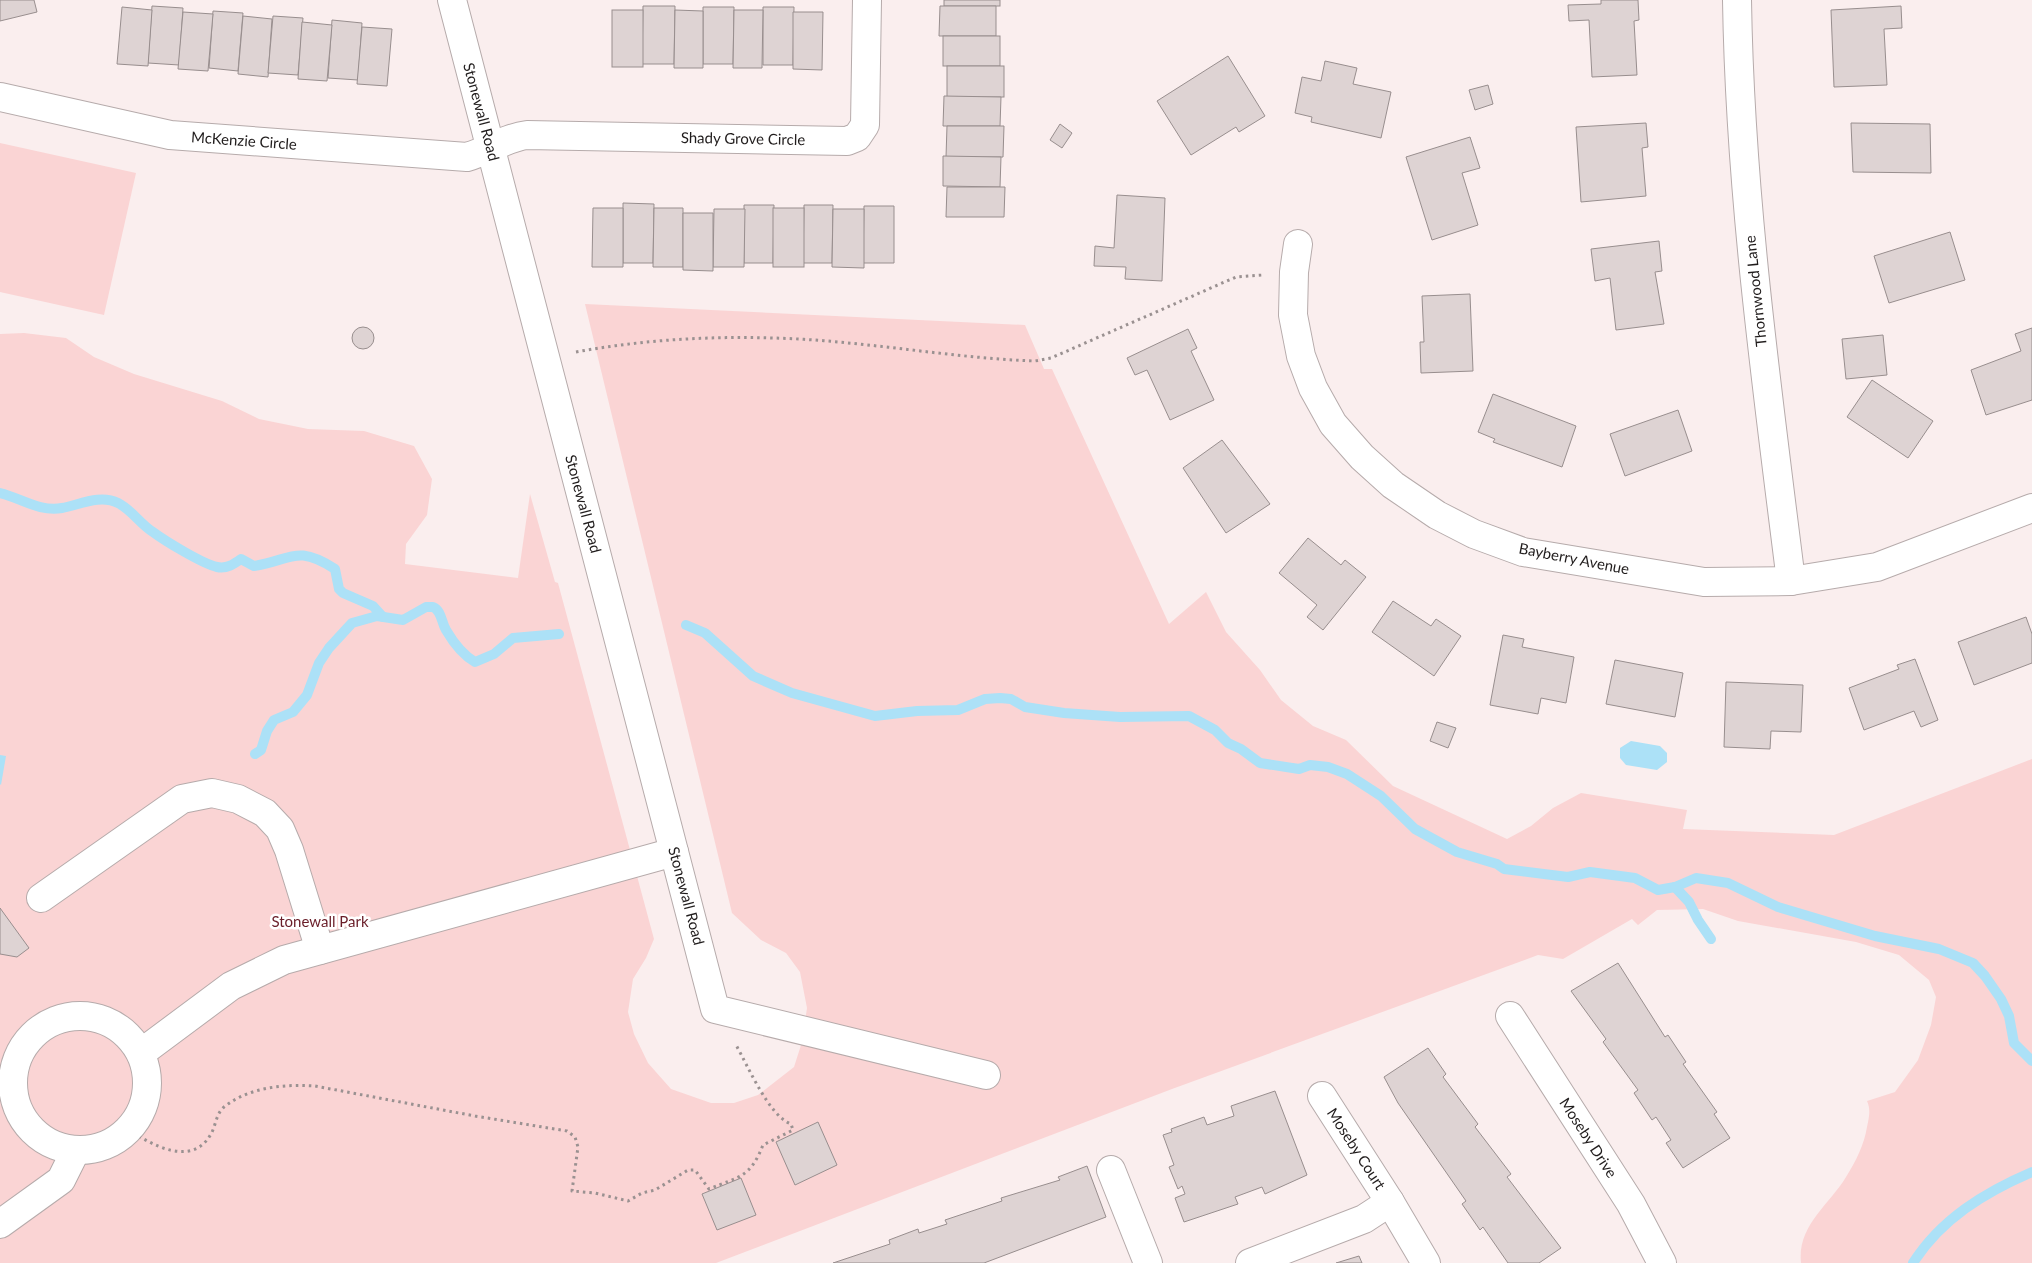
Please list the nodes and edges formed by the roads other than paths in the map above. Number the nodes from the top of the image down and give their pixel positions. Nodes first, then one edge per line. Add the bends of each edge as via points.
1 (452, 0) edge
2 (867, 0) edge
3 (1736, 0) edge
4 (0, 97) edge
5 (491, 147) junction
6 (1298, 244) dead end
7 (2032, 508) edge
8 (1791, 581) junction
9 (674, 852) junction
10 (41, 898) dead end
11 (320, 950) junction
12 (1510, 1016) dead end
13 (141, 1054) junction
14 (986, 1074) dead end
15 (7, 1077) edge
16 (1322, 1096) dead end
17 (76, 1150) junction
18 (1111, 1170) dead end
19 (1390, 1202) junction
20 (0, 1224) edge
21 (1148, 1263) edge
22 (1250, 1263) edge
23 (1426, 1263) edge
24 (1662, 1263) edge

1 - 5 street, Stonewall Road
2 - 5 street, Shady Grove Circle via 865,125 857,137 847,141 527,135 510,138
3 - 8 street, Thornwood Lane via 1738,79 1757,308
4 - 5 street, McKenzie Circle via 170,135 467,157
5 - 9 street, Stonewall Road
6 - 8 street, Bayberry Avenue via 1293,315 1301,356 1312,388 1334,424 1362,457 1393,485 1437,515 1474,534 1524,552 1704,582
7 - 8 street, Bayberry Avenue via 1877,567
9 - 11 street
9 - 14 street, Stonewall Road via 715,1009
10 - 11 street via 182,799 212,793 256,808 280,829
11 - 13 street via 284,960 231,986
12 - 24 street, Moseby Drive via 1631,1204
13 - 15 street via 118,1028 85,1016 68,1017 52,1023 31,1039
13 - 17 street via 147,1087 144,1104 136,1120 110,1143
15 - 17 street via 20,1113 30,1127 58,1146
16 - 19 street, Moseby Court
17 - 20 street via 61,1180
18 - 21 street
19 - 22 street, Moseby Court via 1364,1219
19 - 23 street, Moseby Court

